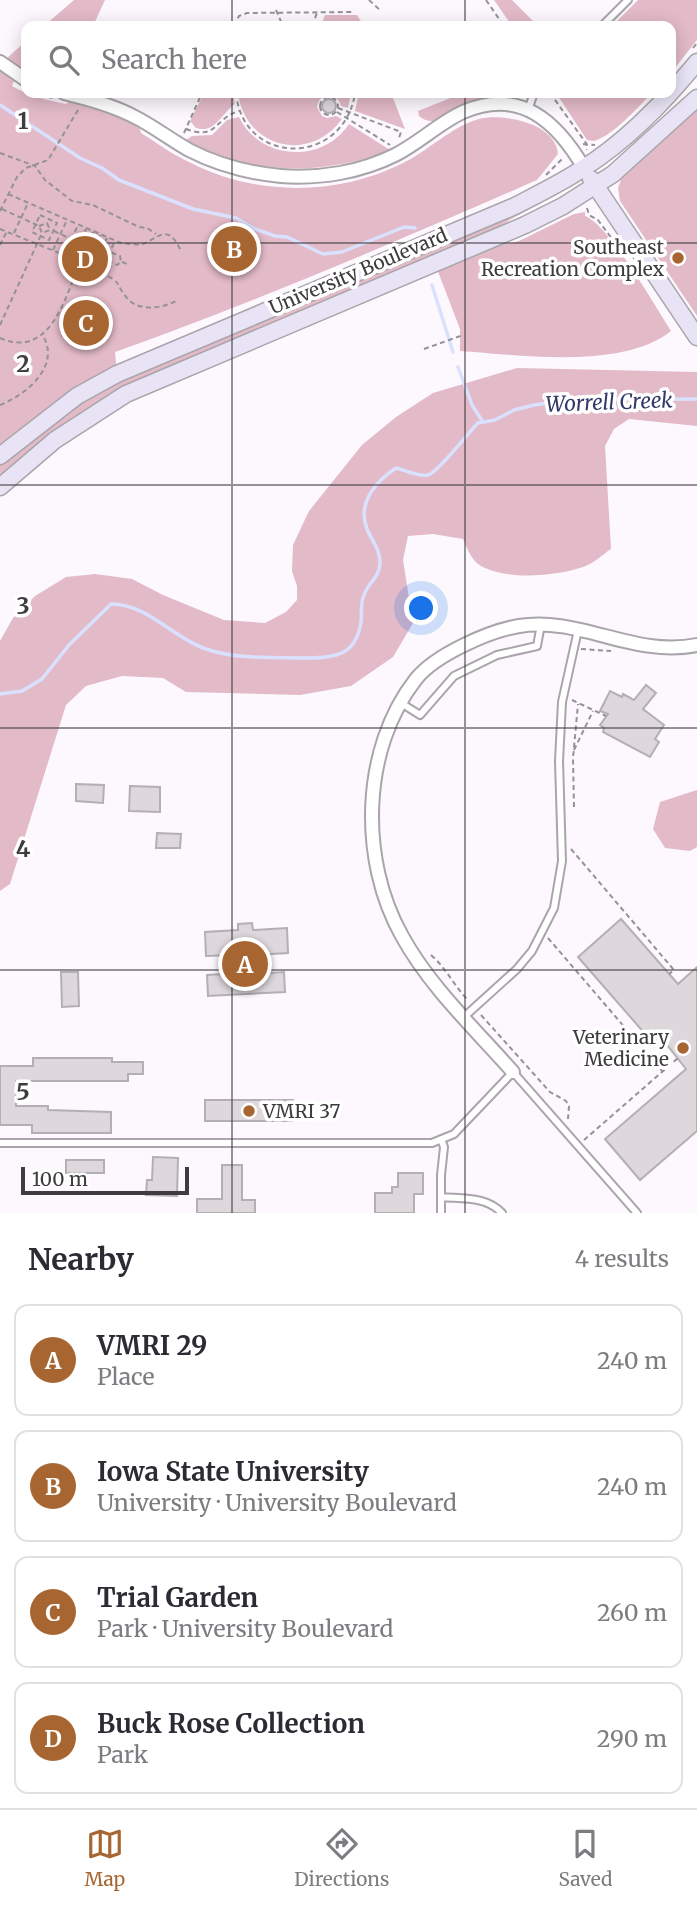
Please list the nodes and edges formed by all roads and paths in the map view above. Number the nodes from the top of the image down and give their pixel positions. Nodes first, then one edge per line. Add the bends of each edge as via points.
1 (369, 0) edge
2 (486, 0) edge
3 (628, 0) edge
4 (381, 11) dead end
5 (276, 12) junction
6 (317, 12) junction
7 (352, 12) dead end
8 (236, 21) edge
9 (280, 21) edge
10 (314, 21) edge
11 (501, 21) edge
12 (607, 21) edge
13 (0, 62) edge
14 (697, 62) edge
15 (21, 77) edge
16 (676, 85) edge
17 (71, 98) edge
18 (200, 98) edge
19 (237, 98) edge
20 (324, 98) edge
21 (334, 98) edge
22 (354, 98) edge
23 (532, 98) edge
24 (554, 98) edge
25 (664, 98) edge
26 (697, 98) edge
27 (81, 105) dead end
28 (337, 110) junction
29 (528, 110) junction
30 (239, 111) junction
31 (351, 113) junction
32 (348, 119) junction
33 (186, 129) junction
34 (182, 138) dead end
35 (398, 140) dead end
36 (601, 142) dead end
37 (586, 143) junction
38 (393, 146) dead end
39 (579, 146) dead end
40 (587, 151) dead end
41 (0, 153) edge
42 (556, 163) dead end
43 (35, 166) junction
44 (577, 166) junction
45 (596, 186) junction
46 (8, 194) junction
47 (28, 202) junction
48 (0, 210) edge
49 (51, 212) junction
50 (22, 218) junction
51 (48, 219) junction
52 (67, 219) junction
53 (47, 223) junction
54 (78, 224) junction
55 (38, 225) junction
56 (87, 228) junction
57 (0, 229) edge
58 (50, 230) junction
59 (7, 231) junction
60 (53, 231) junction
61 (94, 231) junction
62 (42, 233) junction
63 (14, 234) junction
64 (60, 234) junction
65 (101, 234) junction
66 (157, 235) junction
67 (40, 236) junction
68 (108, 237) junction
69 (71, 239) junction
70 (81, 240) junction
71 (115, 240) junction
72 (1, 243) edge
73 (88, 243) junction
74 (37, 244) junction
75 (95, 246) junction
76 (78, 247) junction
77 (53, 250) junction
78 (85, 250) junction
79 (102, 250) junction
80 (181, 250) dead end
81 (92, 253) junction
82 (110, 253) junction
83 (64, 255) junction
84 (99, 256) junction
85 (107, 259) junction
86 (121, 262) junction
87 (71, 264) junction
88 (127, 264) dead end
89 (78, 267) junction
90 (85, 270) junction
91 (92, 273) junction
92 (100, 273) junction
93 (176, 301) dead end
94 (0, 325) edge
95 (42, 335) junction
96 (463, 335) dead end
97 (697, 337) edge
98 (0, 338) edge
99 (424, 349) dead end
100 (0, 405) edge
101 (0, 456) edge
102 (0, 487) edge
103 (541, 624) junction
104 (578, 630) junction
105 (697, 645) edge
106 (578, 649) dead end
107 (604, 650) dead end
108 (568, 698) dead end
109 (578, 702) junction
110 (401, 703) junction
111 (593, 710) junction
112 (606, 716) dead end
113 (574, 752) junction
114 (574, 807) dead end
115 (561, 838) junction
116 (543, 932) junction
117 (431, 956) dead end
118 (669, 974) dead end
119 (470, 1012) junction
120 (678, 1058) dead end
121 (513, 1072) junction
122 (663, 1072) junction
123 (568, 1124) dead end
124 (441, 1139) junction
125 (0, 1143) edge
126 (579, 1146) junction
127 (441, 1197) junction
128 (441, 1213) edge
129 (502, 1213) edge
130 (637, 1213) edge

1 - 4 path
2 - 11 path
3 - 12 lane
5 - 6 path
5 - 8 path via 247,13
5 - 9 path
6 - 7 path
6 - 10 path
13 - 15 street
14 - 16 main road, University Boulevard
17 - 29 street via 114,107 211,160 247,171 296,177 348,171 379,161 480,106
18 - 33 path
19 - 30 path
20 - 28 path via 320,102 323,114
21 - 28 path
22 - 31 path
23 - 29 lane
24 - 37 path
25 - 44 main road, University Boulevard via 641,123
26 - 45 main road, University Boulevard
27 - 43 path via 48,160
28 - 31 path
28 - 32 path
29 - 44 street via 561,132
30 - 32 path via 267,142 294,149 321,144
30 - 33 path via 212,131
31 - 32 path
31 - 35 path via 401,132
32 - 38 path
33 - 34 path
36 - 37 path
37 - 39 path
37 - 40 path
41 - 43 path
42 - 44 path via 566,156
43 - 46 path via 21,172
43 - 66 path via 44,180 72,201 93,205
44 - 45 main road
44 - 101 main road, University Boulevard via 515,206 117,374 78,396
45 - 97 main road
45 - 102 main road, University Boulevard via 526,225 126,394 55,439
46 - 47 path
46 - 48 path
47 - 49 path
47 - 50 path
48 - 50 path
49 - 51 path
49 - 52 path
50 - 55 path
50 - 63 path
51 - 53 path
51 - 55 path via 40,215
51 - 60 path via 57,223
52 - 54 path
52 - 64 path
53 - 55 path
53 - 58 path
54 - 56 path
54 - 69 path
55 - 62 path
55 - 67 path via 32,232
56 - 61 path
56 - 70 path
57 - 59 path
58 - 60 path
58 - 62 path
59 - 63 path
59 - 72 path
60 - 64 path
60 - 67 path via 49,240
61 - 65 path
61 - 73 path
62 - 67 path
63 - 74 path
64 - 69 path
64 - 77 path
65 - 68 path
65 - 75 path
66 - 71 path via 140,246
66 - 80 path via 170,236
67 - 74 path
68 - 71 path
68 - 79 path
69 - 70 path
69 - 76 path
69 - 83 path
70 - 73 path
71 - 82 path
73 - 75 path
74 - 77 path
74 - 94 path
75 - 79 path
76 - 78 path
76 - 87 path
77 - 83 path
78 - 81 path
78 - 89 path
79 - 82 path
81 - 84 path
81 - 90 path
82 - 85 path
82 - 86 path via 120,256
83 - 87 path via 62,260
84 - 85 path
84 - 91 path
85 - 86 path via 117,265
85 - 92 path
86 - 88 path
87 - 89 path
89 - 90 path
89 - 95 path via 57,319
90 - 91 path
91 - 92 path via 99,277
92 - 93 path via 112,277 137,305 159,307
95 - 98 path via 20,342
95 - 100 path via 50,356 44,368 23,394
96 - 99 path
103 - 104 street
103 - 110 street via 491,632 468,643 418,677
103 - 110 lane via 537,646 497,655 454,676 420,715
104 - 105 street via 662,649
104 - 115 lane via 562,702
106 - 107 path
108 - 109 path
109 - 111 path
109 - 113 path
110 - 119 street via 390,725 374,788 379,876 401,935 422,968
111 - 112 path
111 - 113 path
113 - 114 path
115 - 116 lane via 559,886
115 - 118 path via 674,970
116 - 119 lane via 517,969
116 - 122 path
117 - 119 path via 444,966
119 - 121 street
119 - 123 path via 550,1092 566,1101
120 - 122 path
121 - 124 lane via 454,1134
121 - 126 lane
122 - 126 path
124 - 125 lane via 406,1144
124 - 127 lane
126 - 130 lane
127 - 128 lane
127 - 129 lane via 480,1200

